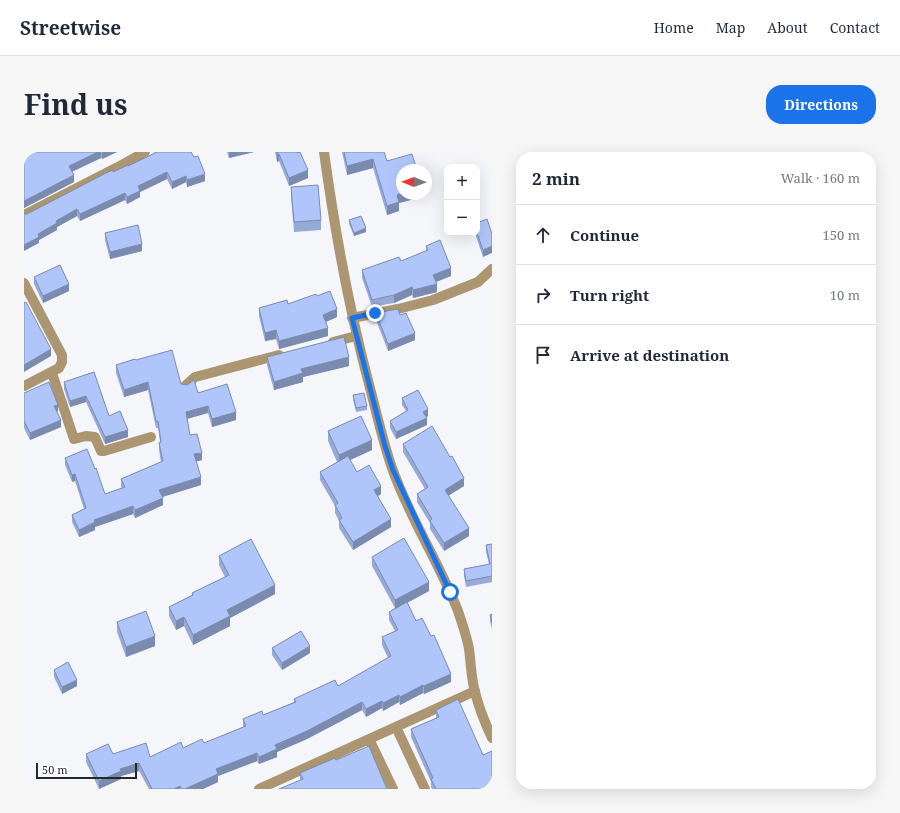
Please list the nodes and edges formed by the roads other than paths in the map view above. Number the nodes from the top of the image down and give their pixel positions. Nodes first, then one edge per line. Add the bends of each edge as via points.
1 (145, 152) edge
2 (324, 152) edge
3 (24, 215) edge
4 (492, 269) edge
5 (24, 283) edge
6 (28, 299) edge
7 (352, 318) junction
8 (356, 336) junction
9 (327, 343) edge
10 (290, 353) edge
11 (52, 373) junction
12 (24, 386) edge
13 (185, 386) edge
14 (151, 437) dead end
15 (475, 691) junction
16 (396, 727) junction
17 (492, 738) edge
18 (369, 739) junction
19 (259, 789) edge
20 (393, 789) edge
21 (425, 789) edge

1 - 3 street
2 - 7 street
4 - 7 street via 478,282 433,300
5 - 6 street
6 - 11 street via 62,355 59,368
7 - 8 street
8 - 9 street
8 - 15 street via 393,470 441,570 458,613 469,648
10 - 13 street via 194,377
11 - 12 street
11 - 14 street via 74,439 95,437 99,449 104,451
15 - 16 street
15 - 17 street
16 - 18 street
16 - 21 street
18 - 19 street
18 - 20 street

